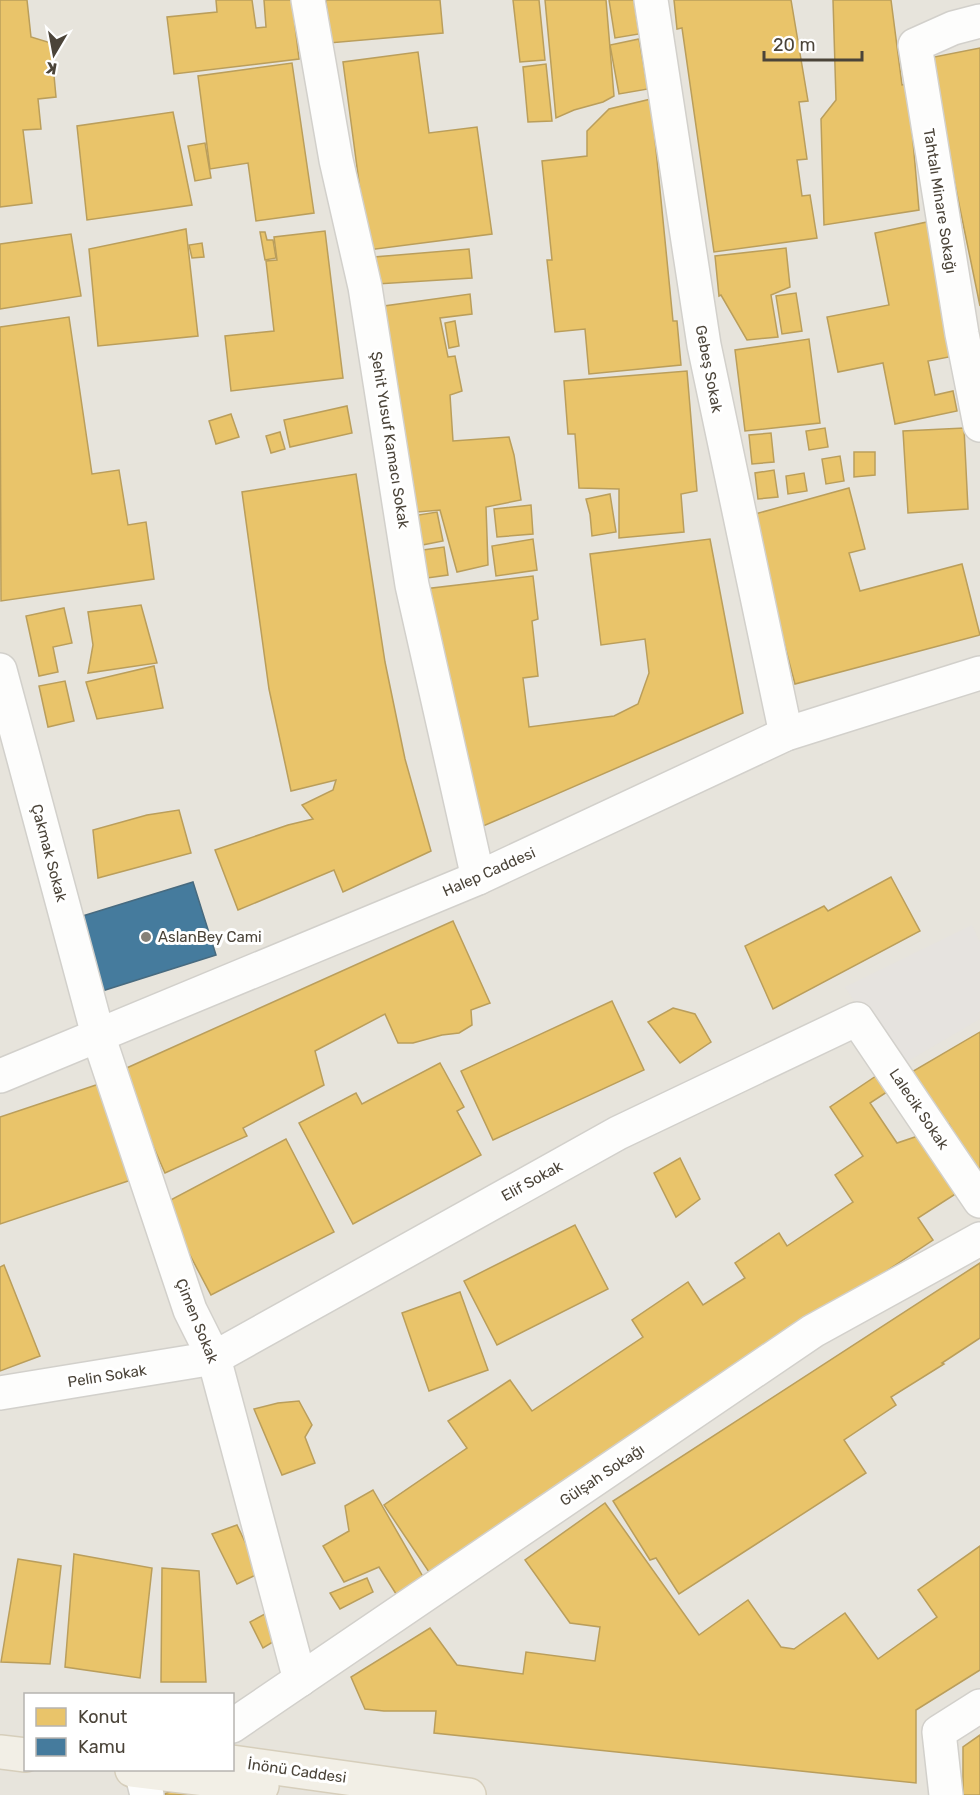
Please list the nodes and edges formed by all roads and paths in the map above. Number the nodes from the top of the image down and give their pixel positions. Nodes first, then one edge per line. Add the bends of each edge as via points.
1 (308, 0) edge
2 (651, 0) edge
3 (980, 21) edge
4 (980, 425) edge
5 (0, 670) edge
6 (980, 673) edge
7 (786, 734) junction
8 (478, 878) junction
9 (857, 1019) joint
10 (98, 1035) junction
11 (0, 1076) edge
12 (980, 1201) edge
13 (980, 1239) edge
14 (214, 1358) junction
15 (0, 1393) edge
16 (300, 1680) junction
17 (980, 1706) edge
18 (234, 1725) edge
19 (0, 1731) edge
20 (24, 1734) edge
21 (0, 1752) edge
22 (24, 1755) edge
23 (234, 1762) edge
24 (140, 1778) edge
25 (328, 1795) edge
26 (469, 1795) edge
27 (946, 1795) edge

1 - 8 street, Şehit Yusuf Kamacı Sokak via 336,160 366,287 412,585
2 - 7 street, Gebeş Sokak via 704,345
3 - 4 street, Tahtalı Minare Sokağı via 915,45
5 - 10 street, Çakmak Sokak
6 - 7 street, Halep Caddesi
7 - 8 street, Halep Caddesi
8 - 10 street, Halep Caddesi
9 - 12 street, Lalecik Sokak
9 - 14 street, Elif Sokak via 618,1133
10 - 11 street, Halep Caddesi
10 - 14 street, Çimen Sokak via 190,1310
13 - 16 street, Gülşah Sokağı via 813,1331
14 - 15 street, Pelin Sokak
14 - 16 street, Çimen Sokak
16 - 18 street, Gülşah Sokağı
17 - 27 street via 939,1732
19 - 20 main road
21 - 22 main road
23 - 26 main road, İnönü Caddesi
24 - 25 main road, İnönü Caddesi

